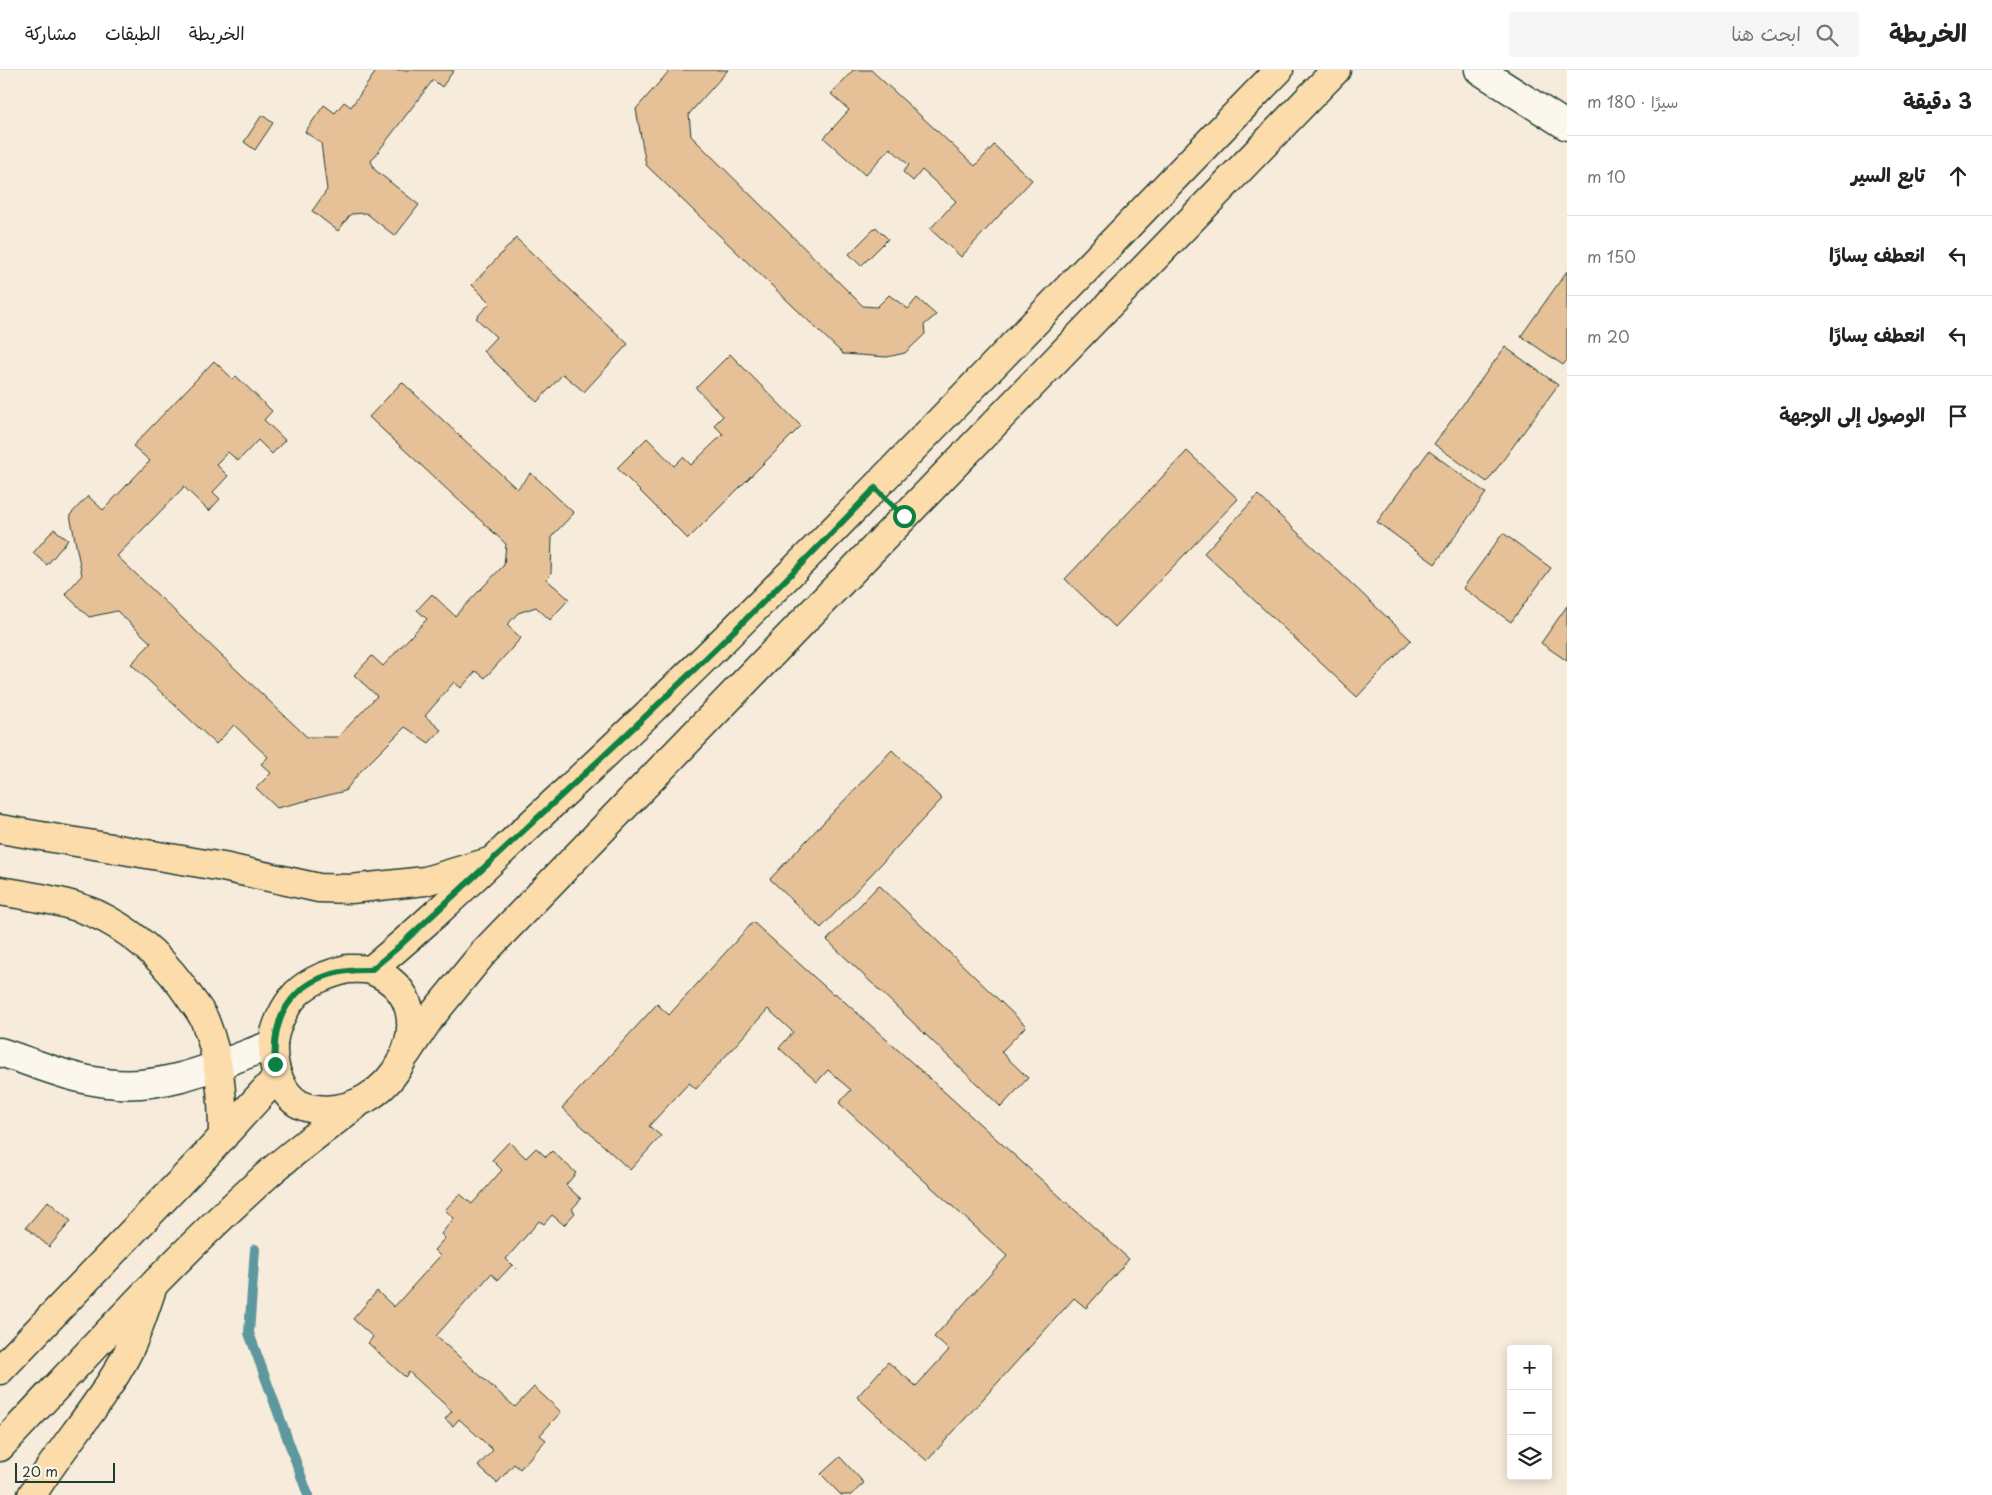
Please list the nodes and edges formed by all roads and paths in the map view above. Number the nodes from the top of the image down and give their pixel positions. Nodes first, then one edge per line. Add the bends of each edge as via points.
1 (1279, 70) edge
2 (1336, 70) edge
3 (1479, 70) edge
4 (1567, 126) edge
5 (1137, 215) junction
6 (1168, 242) junction
7 (875, 488) junction
8 (904, 516) junction
9 (0, 829) edge
10 (489, 862) junction
11 (0, 891) edge
12 (371, 970) junction
13 (273, 1044) junction
14 (0, 1052) edge
15 (406, 1054) junction
16 (218, 1065) junction
17 (278, 1076) junction
18 (356, 1105) junction
19 (223, 1137) junction
20 (153, 1286) junction
21 (0, 1370) edge
22 (0, 1447) edge
23 (32, 1495) edge

1 - 5 main road
2 - 6 main road
3 - 4 street
5 - 6 main road
5 - 7 main road
6 - 8 main road
7 - 8 main road
7 - 10 main road via 650,714
8 - 15 main road via 484,952 435,1011
9 - 10 main road via 223,866 319,888 352,889 425,881
10 - 12 main road
11 - 16 main road via 60,903 105,918 142,941 178,979 205,1020
12 - 13 main road via 347,969 320,977 297,993 281,1017
12 - 15 main road via 393,982 408,1006 410,1030
13 - 16 street
13 - 17 main road
14 - 16 street via 70,1076 107,1084 144,1084 182,1078
15 - 18 main road via 394,1076 377,1093
16 - 19 main road
17 - 18 main road via 284,1090 307,1108 332,1110
17 - 19 main road
18 - 20 main road via 266,1176
19 - 21 main road
20 - 22 main road
20 - 23 main road via 127,1354

